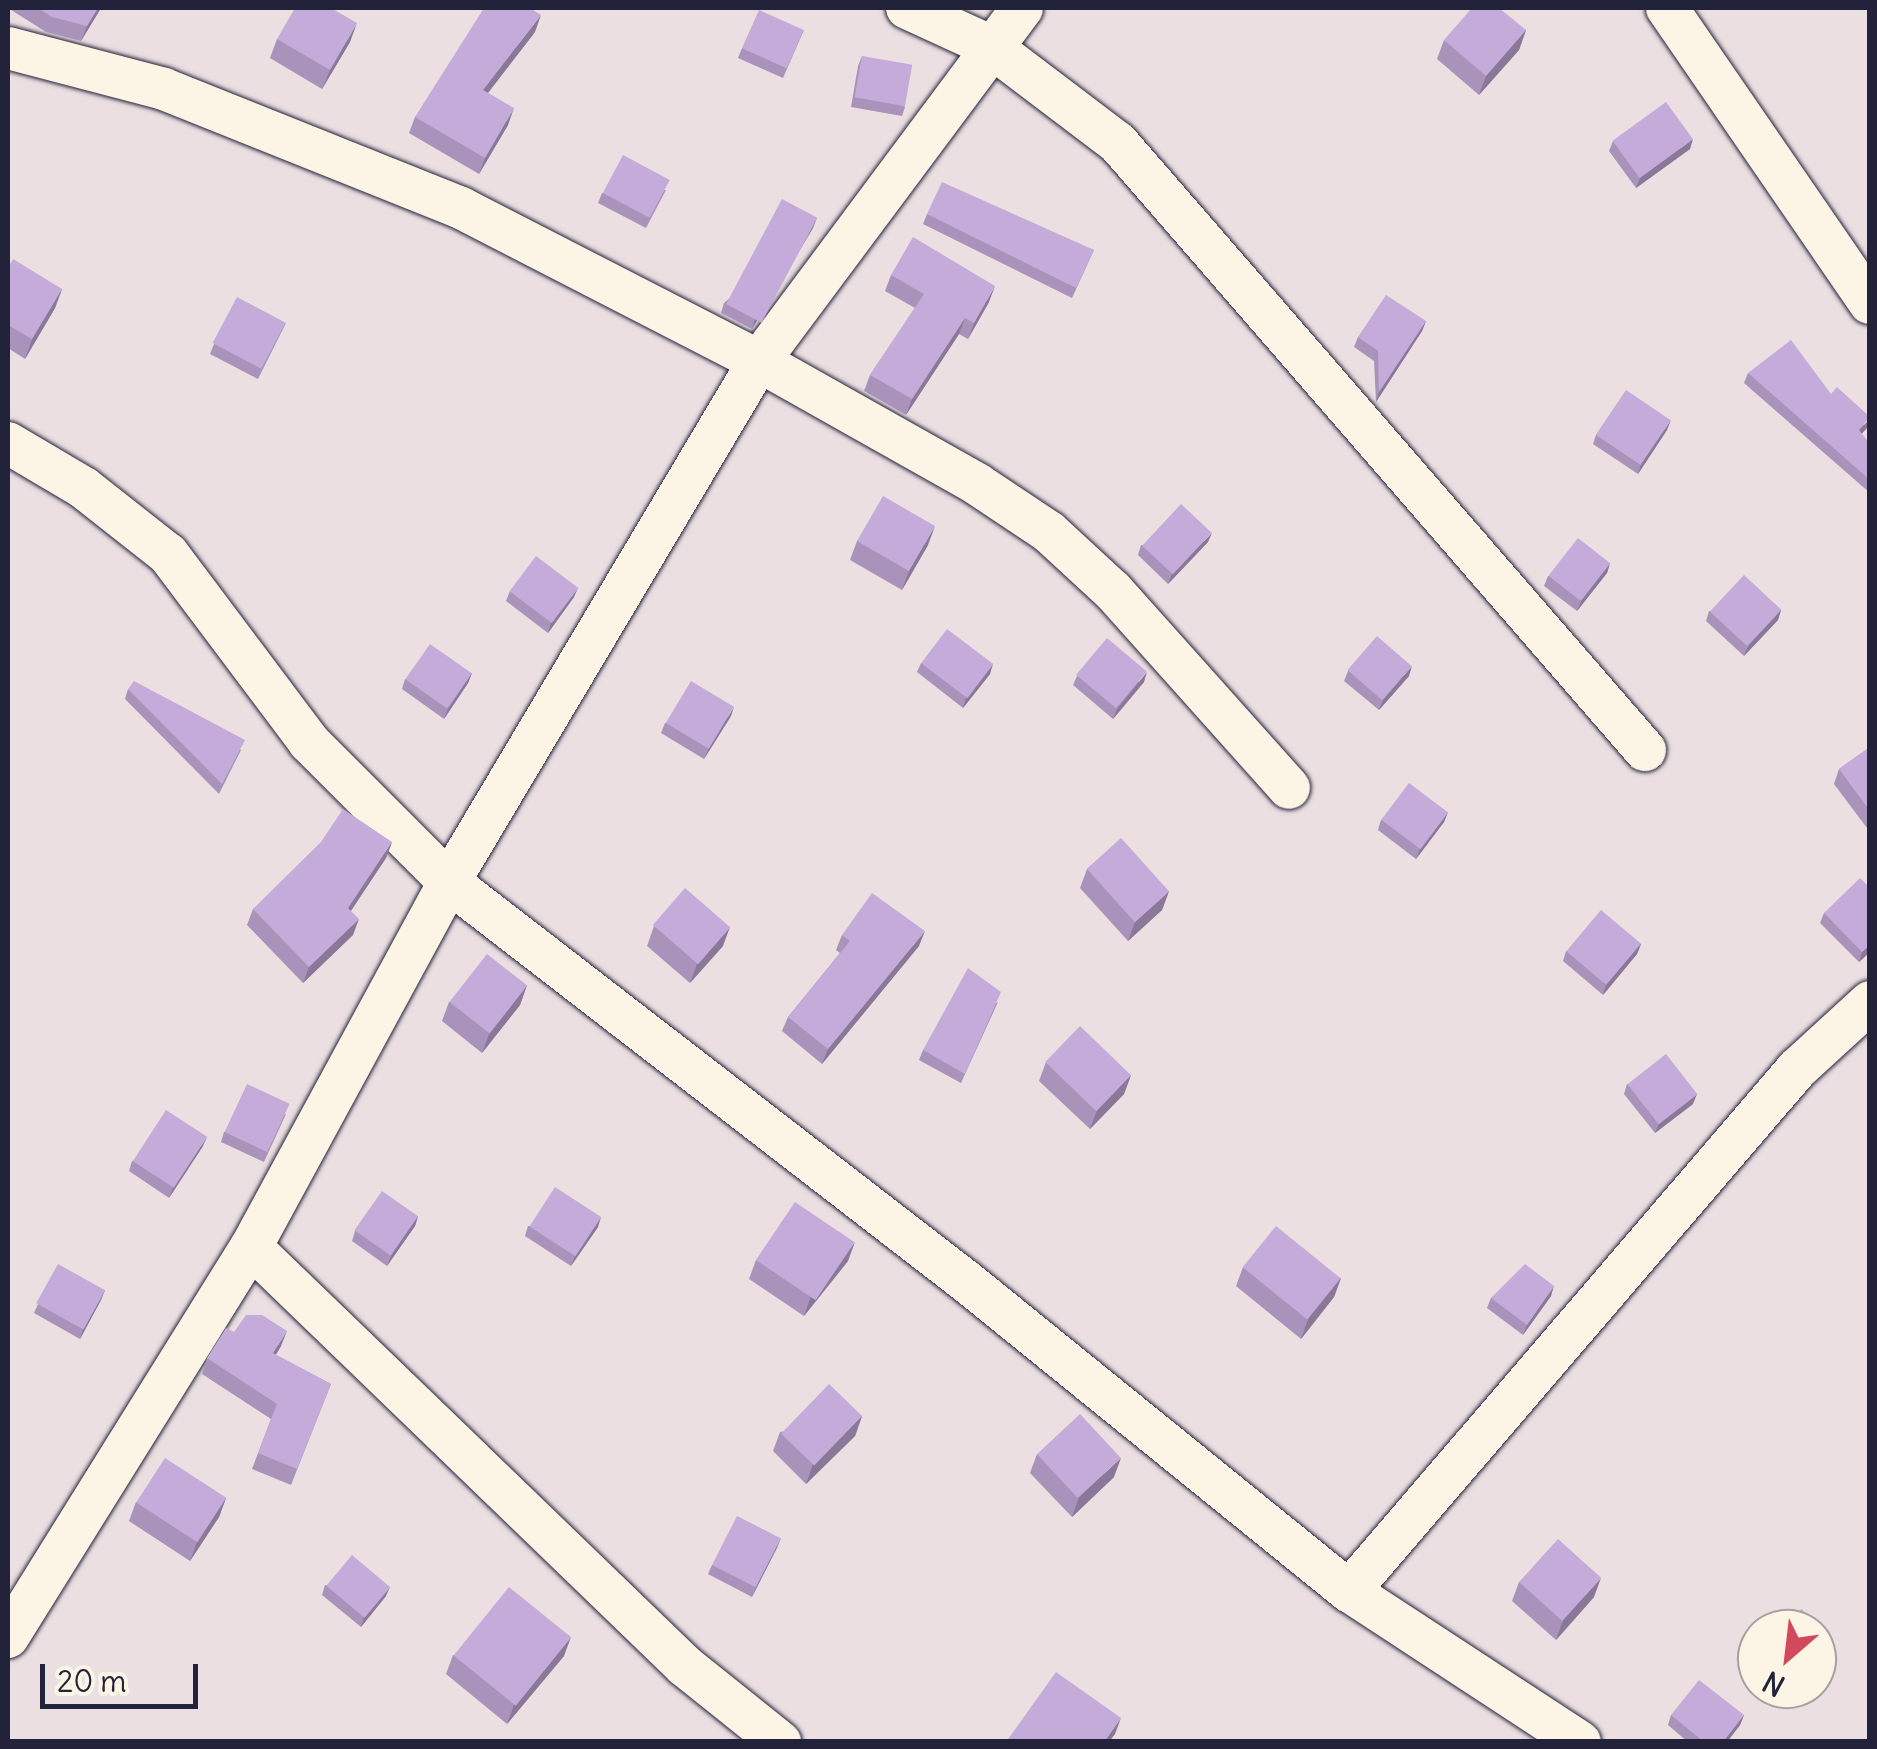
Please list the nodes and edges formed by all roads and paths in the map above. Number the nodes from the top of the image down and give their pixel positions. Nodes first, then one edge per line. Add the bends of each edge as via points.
1 (906, 8) edge
2 (1022, 8) edge
3 (1668, 8) edge
4 (990, 46) junction
5 (8, 48) edge
6 (1870, 303) edge
7 (759, 361) junction
8 (8, 443) edge
9 (1645, 750) dead end
10 (1289, 788) dead end
11 (449, 882) junction
12 (1870, 1002) edge
13 (251, 1248) junction
14 (1349, 1591) junction
15 (8, 1637) edge
16 (780, 1742) edge
17 (1580, 1742) edge

1 - 4 street
2 - 4 street
3 - 6 street
4 - 7 street
4 - 9 street via 1118,143
5 - 7 street via 164,89 461,208
7 - 10 street via 1049,532 1113,590
7 - 11 street
8 - 11 street via 84,488 168,554 309,742
11 - 13 street
11 - 14 street via 966,1282
12 - 14 street via 1797,1068
13 - 15 street
13 - 16 street via 684,1666
14 - 17 street

